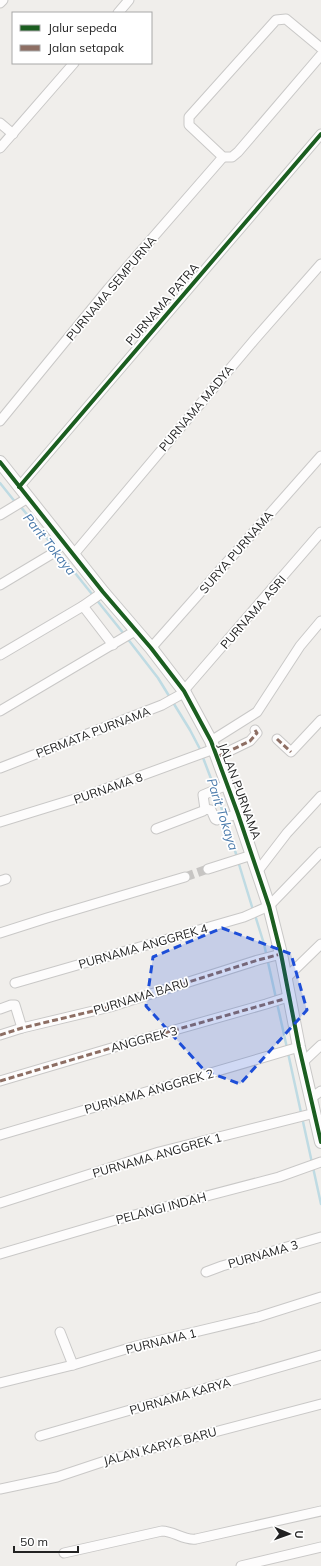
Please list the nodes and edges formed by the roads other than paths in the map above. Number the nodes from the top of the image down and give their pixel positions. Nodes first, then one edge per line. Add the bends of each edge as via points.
1 (3, 0) edge
2 (129, 0) edge
3 (0, 3) edge
4 (119, 12) edge
5 (321, 48) edge
6 (321, 55) edge
7 (73, 64) edge
8 (0, 123) edge
9 (13, 134) junction
10 (321, 134) edge
11 (0, 148) edge
12 (223, 157) junction
13 (321, 264) edge
14 (0, 421) edge
15 (321, 456) edge
16 (0, 462) edge
17 (19, 487) junction
18 (24, 500) junction
19 (4, 513) edge
20 (321, 532) edge
21 (61, 546) junction
22 (74, 554) junction
23 (0, 585) edge
24 (100, 594) junction
25 (85, 605) junction
26 (321, 621) edge
27 (132, 633) junction
28 (116, 643) junction
29 (152, 648) junction
30 (0, 655) edge
31 (182, 693) junction
32 (0, 711) edge
33 (321, 720) edge
34 (255, 730) dead end
35 (277, 738) dead end
36 (213, 749) junction
37 (0, 768) edge
38 (227, 784) junction
39 (321, 796) edge
40 (205, 809) junction
41 (236, 814) junction
42 (0, 822) edge
43 (156, 829) dead end
44 (321, 852) edge
45 (249, 856) junction
46 (208, 869) tunnel mouth
47 (257, 872) junction
48 (185, 877) tunnel mouth
49 (266, 908) junction
50 (0, 933) edge
51 (321, 944) edge
52 (278, 955) junction
53 (285, 979) junction
54 (15, 983) dead end
55 (286, 998) junction
56 (0, 1009) edge
57 (22, 1028) junction
58 (0, 1035) edge
59 (321, 1045) edge
60 (296, 1048) junction
61 (303, 1062) junction
62 (0, 1081) edge
63 (316, 1094) edge
64 (310, 1114) junction
65 (0, 1135) edge
66 (321, 1142) edge
67 (320, 1163) edge
68 (0, 1204) edge
69 (316, 1239) edge
70 (0, 1254) edge
71 (206, 1272) dead end
72 (321, 1297) edge
73 (60, 1332) dead end
74 (321, 1355) edge
75 (73, 1365) junction
76 (0, 1383) edge
77 (321, 1404) edge
78 (40, 1436) dead end
79 (0, 1489) edge
80 (321, 1511) edge
81 (321, 1547) edge
82 (64, 1553) dead end
83 (241, 1566) edge

1 - 3 street
2 - 4 street
5 - 12 street via 286,19 276,20 189,117 189,125
6 - 12 street, PURNAMA SEMPURNA via 238,152 232,157
7 - 9 street
8 - 9 street
9 - 11 street
10 - 17 street, PURNAMA PATRA
12 - 14 street, PURNAMA SEMPURNA via 108,289
13 - 22 street, PURNAMA MADYA
15 - 29 street, SURYA PURNAMA
16 - 17 street, JALAN PURNAMA
17 - 18 street, JALAN PURNAMA
18 - 19 street
18 - 21 street, JALAN PURNAMA
20 - 31 street, PURNAMA ASRI
21 - 22 street, JALAN PURNAMA
21 - 23 street
22 - 24 street, JALAN PURNAMA
24 - 25 street
24 - 27 street, JALAN PURNAMA
25 - 28 street
25 - 30 street
26 - 36 street via 300,646 257,712
27 - 28 street
27 - 29 street, JALAN PURNAMA
28 - 32 street
29 - 31 street, JALAN PURNAMA
31 - 36 street, JALAN PURNAMA
31 - 37 street, PERMATA PURNAMA via 162,705
33 - 35 street via 291,752
34 - 36 street via 257,733 250,741
36 - 38 street, JALAN PURNAMA
36 - 42 street, PURNAMA 8 via 94,793
38 - 40 street via 203,795
38 - 41 street, JALAN PURNAMA
39 - 47 street via 286,833
40 - 41 street via 211,810 215,819 221,820
40 - 43 street
41 - 45 street, JALAN PURNAMA
44 - 49 street
45 - 46 street
45 - 47 street, JALAN PURNAMA
47 - 49 street, JALAN PURNAMA
48 - 50 street
49 - 52 street, JALAN PURNAMA
49 - 54 street, PURNAMA ANGGREK 4 via 244,917
51 - 53 street
52 - 53 street, JALAN PURNAMA
52 - 57 street, PURNAMA BARU via 110,1007
53 - 55 street, JALAN PURNAMA
55 - 60 street, JALAN PURNAMA
55 - 62 street, ANGGREK 3
56 - 57 street via 15,1005
57 - 58 street, PURNAMA BARU
59 - 61 street
60 - 61 street, JALAN PURNAMA
60 - 65 street, PURNAMA ANGGREK 2
61 - 63 street, JALAN PURNAMA
63 - 64 street, JALAN PURNAMA
64 - 66 street, JALAN PURNAMA
64 - 68 street, PURNAMA ANGGREK 1 via 159,1152
67 - 70 street, PELANGI INDAH via 279,1177 119,1219
69 - 71 street, PURNAMA 3
72 - 75 street, PURNAMA 1 via 258,1317 136,1346
73 - 75 street
74 - 78 street, PURNAMA KARYA
75 - 76 street, PURNAMA 1
77 - 79 street, JALAN KARYA BARU via 108,1460 57,1477
80 - 82 street via 196,1539 162,1531
81 - 83 street

